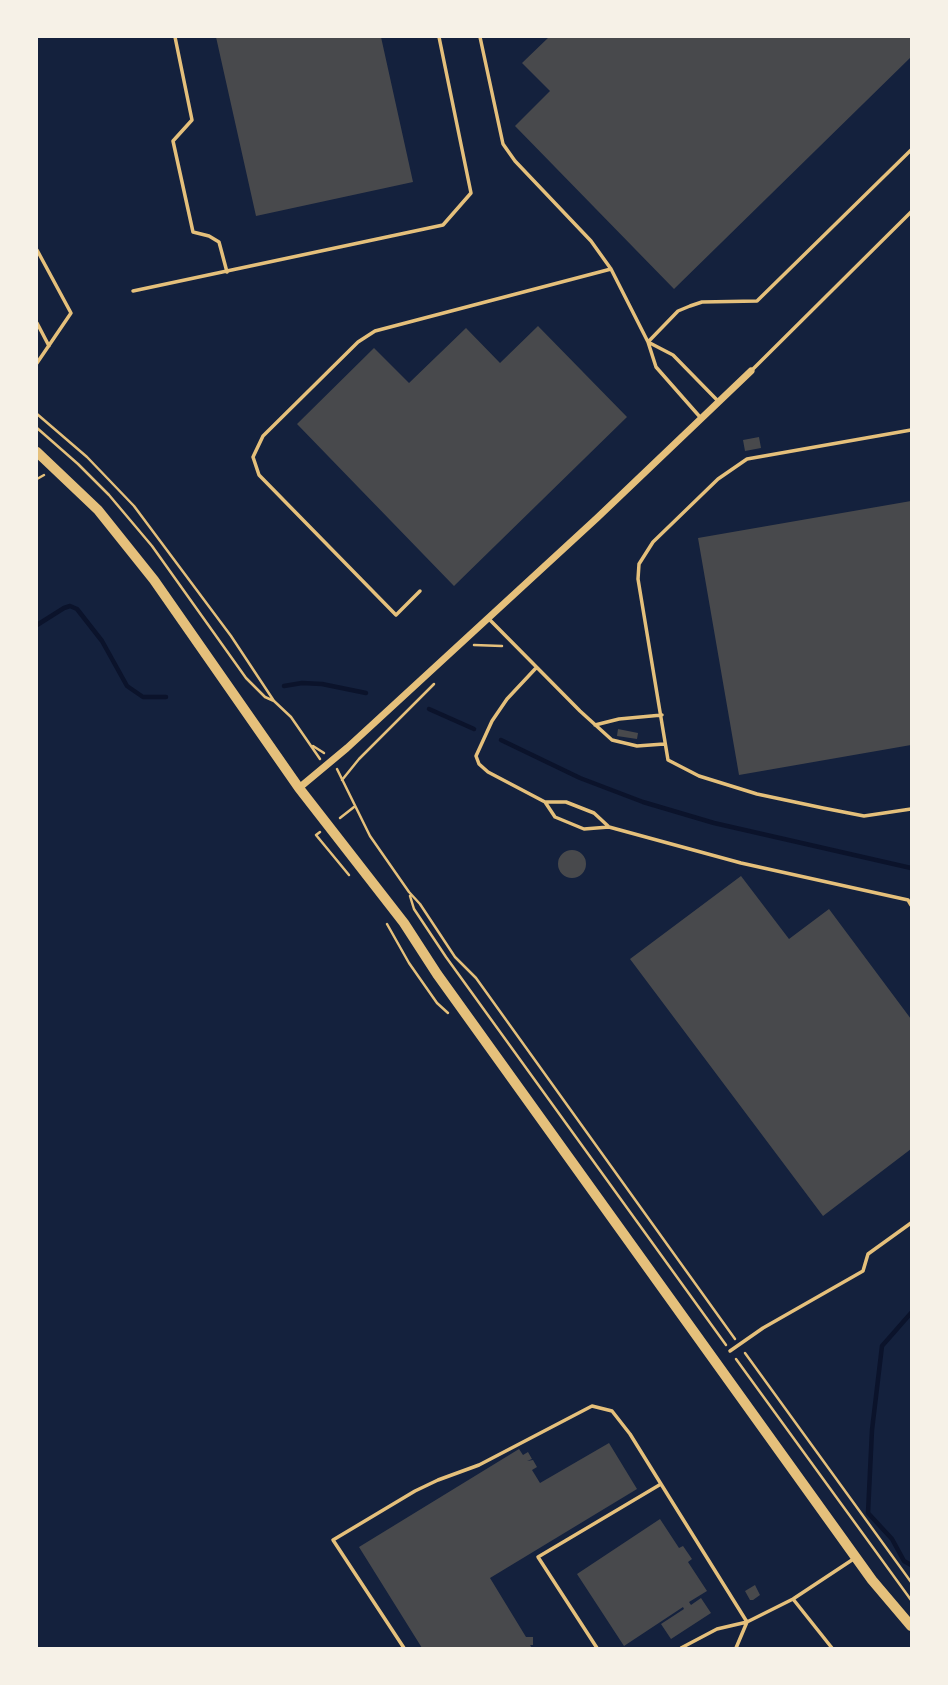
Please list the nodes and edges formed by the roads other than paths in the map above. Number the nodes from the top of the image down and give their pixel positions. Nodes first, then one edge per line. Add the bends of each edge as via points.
1 (175, 37) edge
2 (439, 37) edge
3 (480, 37) edge
4 (911, 149) edge
5 (911, 212) edge
6 (37, 250) edge
7 (611, 269) junction
8 (227, 272) junction
9 (133, 291) dead end
10 (37, 323) edge
11 (648, 342) junction
12 (49, 346) junction
13 (37, 363) edge
14 (751, 371) joint
15 (719, 402) junction
16 (701, 419) junction
17 (911, 430) edge
18 (37, 452) edge
19 (420, 591) dead end
20 (487, 618) junction
21 (536, 668) junction
22 (662, 715) junction
23 (595, 724) junction
24 (664, 744) junction
25 (299, 789) junction
26 (545, 802) junction
27 (911, 809) edge
28 (609, 827) junction
29 (911, 905) edge
30 (911, 1223) edge
31 (730, 1351) road end
32 (661, 1484) junction
33 (856, 1557) junction
34 (793, 1599) junction
35 (747, 1622) junction
36 (911, 1626) edge
37 (404, 1648) edge
38 (597, 1648) edge
39 (681, 1648) edge
40 (736, 1648) edge
41 (832, 1648) edge

1 - 8 lane via 192,120 173,141 193,232 219,242
2 - 8 lane via 471,193 443,225
3 - 7 lane via 503,144
4 - 11 lane via 757,301 690,306
5 - 14 lane
6 - 12 lane via 71,313
7 - 11 lane
7 - 19 lane via 375,331 358,342 263,436 253,457 259,475 396,615
8 - 9 lane
10 - 12 lane
11 - 15 lane via 673,355
11 - 16 lane via 656,367
12 - 13 lane
14 - 15 street
15 - 16 street
16 - 20 street
17 - 22 lane via 747,459 718,479 645,551 638,579
18 - 25 main road via 98,510 144,566
20 - 21 lane
20 - 25 street
21 - 23 lane
21 - 26 lane via 507,699 476,756 488,772
22 - 23 lane
22 - 24 lane
23 - 24 lane via 612,740 637,746
24 - 27 lane via 668,760 699,776 757,794 864,816
25 - 33 main road via 404,923
26 - 28 lane via 566,802 594,813
26 - 28 lane via 555,817 584,829
28 - 29 lane via 741,863 908,900
30 - 31 lane via 868,1254 863,1271
32 - 35 lane
32 - 37 lane via 612,1411 592,1406 479,1465 415,1490 332,1540
32 - 38 lane via 538,1558
33 - 34 lane
33 - 36 main road
34 - 35 lane
34 - 41 lane
35 - 39 lane via 717,1629
35 - 40 lane

